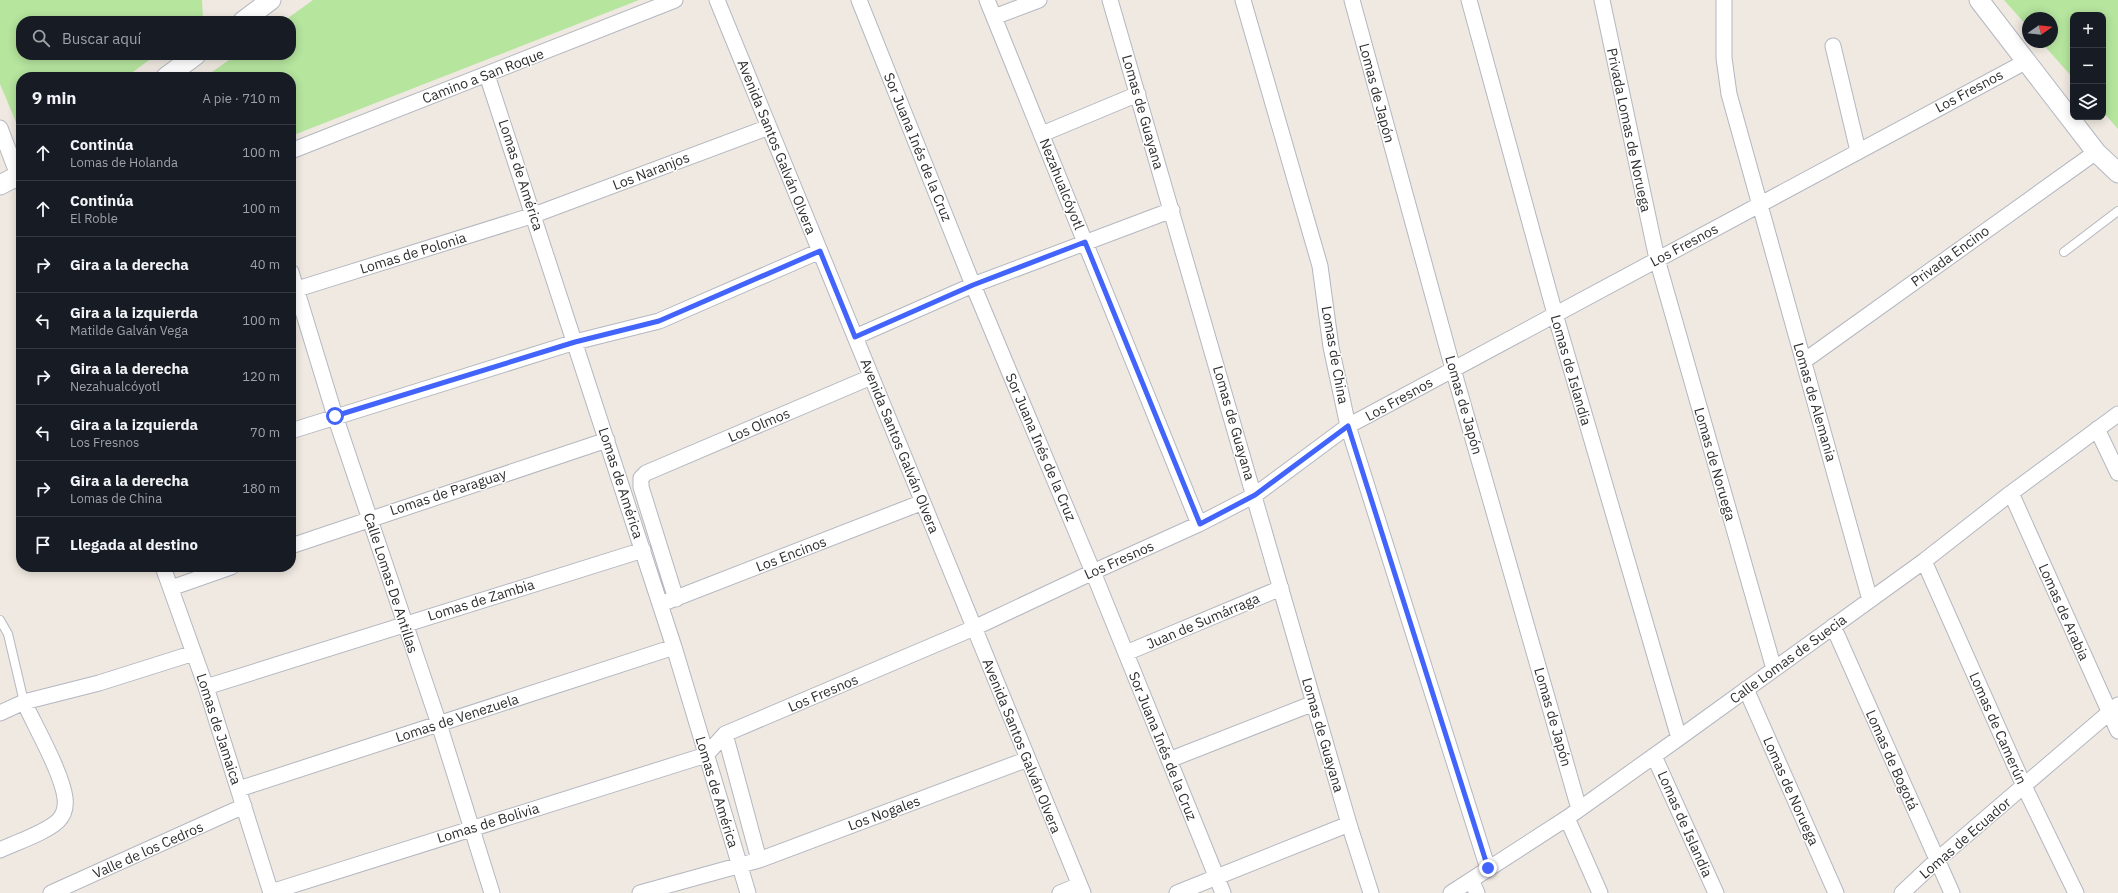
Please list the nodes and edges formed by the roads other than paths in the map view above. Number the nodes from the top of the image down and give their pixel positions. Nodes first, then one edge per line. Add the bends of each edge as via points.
1 (271, 0) edge
2 (675, 0) edge
3 (717, 0) edge
4 (859, 0) edge
5 (987, 0) edge
6 (1039, 0) edge
7 (1110, 0) edge
8 (1243, 0) edge
9 (1352, 0) edge
10 (1469, 0) edge
11 (1602, 0) edge
12 (1724, 0) edge
13 (1979, 0) edge
14 (250, 16) edge
15 (994, 17) junction
16 (1833, 46) dead end
17 (189, 60) edge
18 (2025, 62) junction
19 (173, 72) edge
20 (487, 75) junction
21 (1138, 94) junction
22 (769, 127) junction
23 (0, 128) edge
24 (1042, 134) junction
25 (296, 149) edge
26 (1858, 150) junction
27 (2096, 152) junction
28 (16, 168) edge
29 (2118, 173) edge
30 (16, 179) edge
31 (0, 184) edge
32 (1758, 204) junction
33 (1172, 210) junction
34 (2118, 211) edge
35 (534, 215) junction
36 (1085, 242) junction
37 (820, 251) junction
38 (2064, 252) dead end
39 (1657, 259) junction
40 (973, 285) junction
41 (296, 289) edge
42 (296, 299) edge
43 (1555, 314) junction
44 (855, 337) junction
45 (575, 342) junction
46 (1804, 361) junction
47 (1453, 369) junction
48 (871, 377) junction
49 (2118, 414) edge
50 (335, 416) junction
51 (1348, 426) junction
52 (296, 429) edge
53 (2097, 429) junction
54 (606, 440) junction
55 (2118, 473) edge
56 (2011, 493) junction
57 (1255, 495) junction
58 (923, 502) junction
59 (370, 518) junction
60 (1200, 524) junction
61 (296, 544) edge
62 (643, 550) junction
63 (1924, 561) junction
64 (165, 572) edge
65 (217, 572) edge
66 (1093, 572) junction
67 (171, 588) junction
68 (1281, 588) junction
69 (676, 599) junction
70 (1870, 600) junction
71 (660, 605) junction
72 (0, 620) edge
73 (405, 623) junction
74 (1833, 626) junction
75 (974, 628) junction
76 (674, 647) junction
77 (194, 653) junction
78 (1126, 653) junction
79 (1774, 669) junction
80 (206, 687) junction
81 (1746, 689) junction
82 (24, 702) junction
83 (1314, 703) junction
84 (2113, 709) edge
85 (0, 713) edge
86 (439, 724) junction
87 (2118, 731) edge
88 (725, 734) junction
89 (1678, 738) junction
90 (706, 755) junction
91 (1654, 756) junction
92 (1028, 759) junction
93 (1169, 760) junction
94 (2024, 786) junction
95 (239, 789) junction
96 (244, 806) junction
97 (1579, 809) junction
98 (1567, 818) junction
99 (1349, 824) junction
100 (472, 828) junction
101 (0, 850) edge
102 (759, 860) junction
103 (1936, 861) junction
104 (740, 866) junction
105 (1488, 868) junction
106 (1216, 877) junction
107 (1474, 886) edge
108 (1081, 889) edge
109 (271, 892) edge
110 (51, 893) edge
111 (492, 893) edge
112 (640, 893) edge
113 (748, 893) edge
114 (1060, 893) edge
115 (1177, 893) edge
116 (1223, 893) edge
117 (1371, 893) edge
118 (1450, 893) edge
119 (1600, 893) edge
120 (1716, 893) edge
121 (1836, 893) edge
122 (1902, 893) edge
123 (1952, 893) edge
124 (2076, 893) edge

1 - 14 street
2 - 20 street, Camino a San Roque
3 - 22 street, Avenida Santos Galván Olvera
4 - 40 street, Sor Juana Inés de la Cruz
5 - 15 street, Nezahualcóyotl
6 - 15 street
7 - 21 street, Lomas de Guayana
8 - 51 street, Lomas de China via 1320,266 1331,347
9 - 47 street, Lomas de Japón
10 - 43 street, Lomas de Islandia
11 - 39 street, Privada Lomas de Noruega
12 - 32 street, Lomas de Alemania via 1724,58 1729,94
13 - 18 street
15 - 24 street, Nezahualcóyotl
16 - 26 street
17 - 19 street
18 - 26 street, Los Fresnos
18 - 27 street
20 - 25 street, Camino a San Roque
20 - 35 street, Lomas de América
21 - 24 street
21 - 33 street, Lomas de Guayana
22 - 35 street, Los Naranjos
22 - 37 street, Avenida Santos Galván Olvera
23 - 28 street
24 - 36 street, Nezahualcóyotl
26 - 32 street, Los Fresnos
27 - 29 street
27 - 46 street, Privada Encino
30 - 31 street
32 - 39 street, Los Fresnos
32 - 46 street, Lomas de Alemania
33 - 36 street
33 - 57 street, Lomas de Guayana
34 - 38 lane
35 - 41 street, Lomas de Polonia
35 - 45 street, Lomas de América
36 - 40 street
36 - 60 street, Nezahualcóyotl
37 - 44 street, Avenida Santos Galván Olvera
37 - 45 street via 659,321
39 - 43 street, Los Fresnos
39 - 79 street, Lomas de Noruega
40 - 44 street
40 - 66 street, Sor Juana Inés de la Cruz
42 - 50 street, Calle Lomas De Antillas
43 - 47 street, Los Fresnos
43 - 89 street, Lomas de Islandia
44 - 48 street, Avenida Santos Galván Olvera
45 - 50 street
45 - 54 street, Lomas de América
46 - 70 street, Lomas de Alemania
47 - 51 street, Los Fresnos
47 - 97 street, Lomas de Japón
48 - 58 street, Avenida Santos Galván Olvera
48 - 69 street, Los Olmos via 646,473 641,478 641,487
49 - 53 street, Calle Lomas de Suecia
50 - 52 street
50 - 59 street, Calle Lomas De Antillas
51 - 57 street, Los Fresnos
51 - 105 street, Lomas de China
53 - 55 street
53 - 56 street, Calle Lomas de Suecia
54 - 59 street, Lomas de Paraguay
54 - 62 street, Lomas de América
56 - 63 street, Calle Lomas de Suecia
56 - 84 street, Lomas de Arabia
57 - 60 street, Los Fresnos
57 - 68 street, Lomas de Guayana
58 - 69 street, Los Encinos
58 - 75 street, Avenida Santos Galván Olvera
59 - 61 street, Lomas de Paraguay
59 - 73 street, Calle Lomas De Antillas
60 - 66 street, Los Fresnos
62 - 71 street, Lomas de América
62 - 73 street, Lomas de Zambia
63 - 70 street, Calle Lomas de Suecia
63 - 94 street, Lomas de Camerún
64 - 67 street, Lomas de Jamaica
65 - 67 street
66 - 75 street, Los Fresnos
66 - 78 street, Sor Juana Inés de la Cruz
67 - 77 street, Lomas de Jamaica
68 - 78 street, Juan de Sumárraga
68 - 83 street, Lomas de Guayana
69 - 71 street, Los Encinos
70 - 74 street, Calle Lomas de Suecia
71 - 76 street, Lomas de América
72 - 82 lane via 8,634
73 - 80 street, Lomas de Zambia
73 - 86 street, Calle Lomas De Antillas
74 - 79 street, Calle Lomas de Suecia
74 - 103 street, Lomas de Bogotá
75 - 88 street, Los Fresnos
75 - 92 street, Avenida Santos Galván Olvera
76 - 86 street, Lomas de Venezuela
76 - 90 street, Lomas de América
77 - 80 street, Lomas de Jamaica
77 - 82 street via 99,683
78 - 93 street, Sor Juana Inés de la Cruz
79 - 81 street, Calle Lomas de Suecia
80 - 95 street, Lomas de Jamaica
81 - 89 street, Calle Lomas de Suecia
81 - 121 street, Lomas de Noruega
82 - 85 street
82 - 101 street via 60,780 65,798 64,811 52,826
83 - 93 street
83 - 99 street, Lomas de Guayana
84 - 87 street, Lomas de Arabia
84 - 94 street, Lomas de Ecuador
86 - 95 street, Lomas de Venezuela
86 - 100 street, Calle Lomas De Antillas
88 - 90 street, Los Fresnos
88 - 102 street
89 - 91 street, Calle Lomas de Suecia
90 - 100 street, Lomas de Bolivia
90 - 104 street, Lomas de América
91 - 97 street, Calle Lomas de Suecia
91 - 120 street, Lomas de Islandia
92 - 102 street, Los Nogales
92 - 108 street, Avenida Santos Galván Olvera
93 - 106 street, Sor Juana Inés de la Cruz
94 - 103 street, Lomas de Ecuador
94 - 124 street, Lomas de Camerún
95 - 96 street, Lomas de Jamaica
96 - 109 street, Lomas de Jamaica
96 - 110 street, Valle de los Cedros
97 - 98 street, Calle Lomas de Suecia
98 - 105 street, Calle Lomas de Suecia
98 - 119 street
99 - 106 street
99 - 117 street, Lomas de Guayana
100 - 109 street, Lomas de Bolivia
100 - 111 street, Calle Lomas De Antillas
102 - 104 street, Los Nogales
103 - 122 street, Lomas de Ecuador
103 - 123 street, Lomas de Bogotá
104 - 112 street, Los Nogales
104 - 113 street, Lomas de América
105 - 107 street, Calle Lomas de Suecia
106 - 115 street
106 - 116 street, Sor Juana Inés de la Cruz
107 - 118 street, Calle Lomas de Suecia
108 - 114 street

